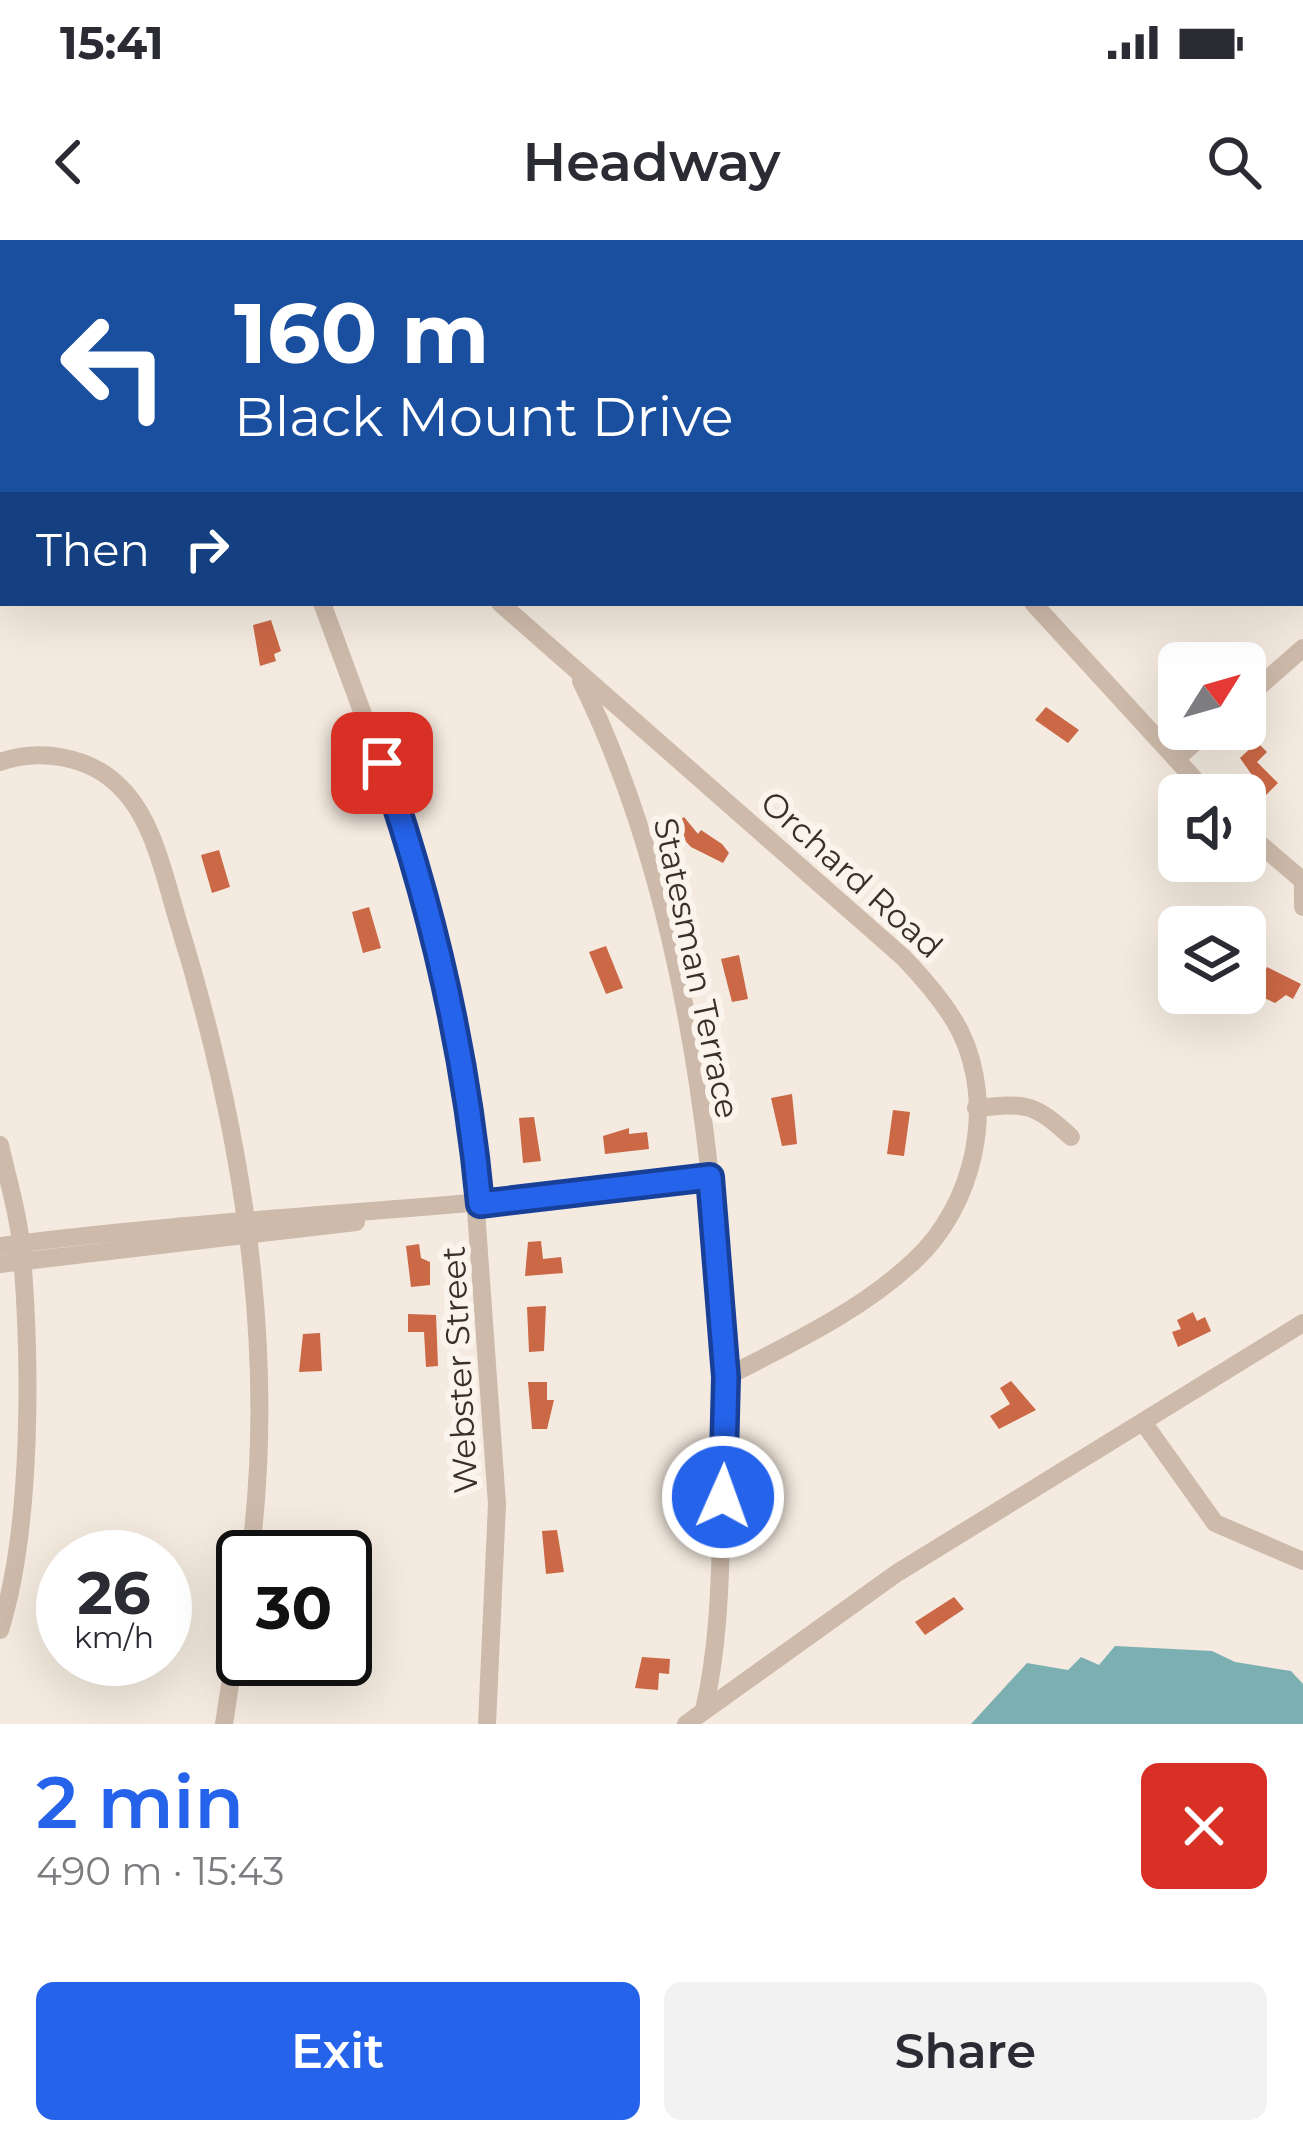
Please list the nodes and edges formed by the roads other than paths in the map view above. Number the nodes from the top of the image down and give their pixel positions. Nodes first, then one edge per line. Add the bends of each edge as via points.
1 (323, 606) edge
2 (503, 606) edge
3 (1036, 606) edge
4 (1303, 648) edge
5 (577, 671) junction
6 (1266, 681) edge
7 (1186, 750) edge
8 (1176, 759) junction
9 (0, 761) edge
10 (1190, 774) edge
11 (1266, 849) edge
12 (1303, 881) edge
13 (1303, 908) edge
14 (976, 1108) junction
15 (1071, 1137) dead end
16 (0, 1145) edge
17 (710, 1177) junction
18 (480, 1204) junction
19 (249, 1228) junction
20 (0, 1246) edge
21 (14, 1256) edge
22 (1303, 1323) edge
23 (726, 1377) junction
24 (1143, 1422) junction
25 (251, 1530) edge
26 (1303, 1561) edge
27 (0, 1630) edge
28 (714, 1646) junction
29 (742, 1683) junction
30 (230, 1686) edge
31 (704, 1710) junction
32 (224, 1724) edge
33 (487, 1724) edge
34 (686, 1724) edge

1 - 18 street, Webster Street via 429,911 468,1100
2 - 5 street, Orchard Road
3 - 8 street
4 - 6 street
5 - 14 street, Orchard Road via 904,958 958,1029
5 - 17 street, Statesman Terrace via 655,891
7 - 8 street
8 - 10 street
9 - 19 street via 76,761 121,787 141,817 202,1000
11 - 12 street
12 - 13 street
14 - 15 street via 1019,1102
14 - 23 street, Orchard Road via 969,1170 936,1239 884,1286
16 - 21 street
17 - 18 street
17 - 23 street, Statesman Terrace
18 - 19 street
18 - 33 street, Webster Street via 497,1504
19 - 21 street
19 - 25 street via 257,1414
20 - 21 street
21 - 27 street via 20,1555
22 - 24 street
23 - 28 street, Statesman Terrace
24 - 26 street via 1215,1523
24 - 29 street via 897,1573
28 - 29 street via 722,1673
28 - 31 street, Statesman Terrace
29 - 31 street
30 - 32 street
31 - 34 street

